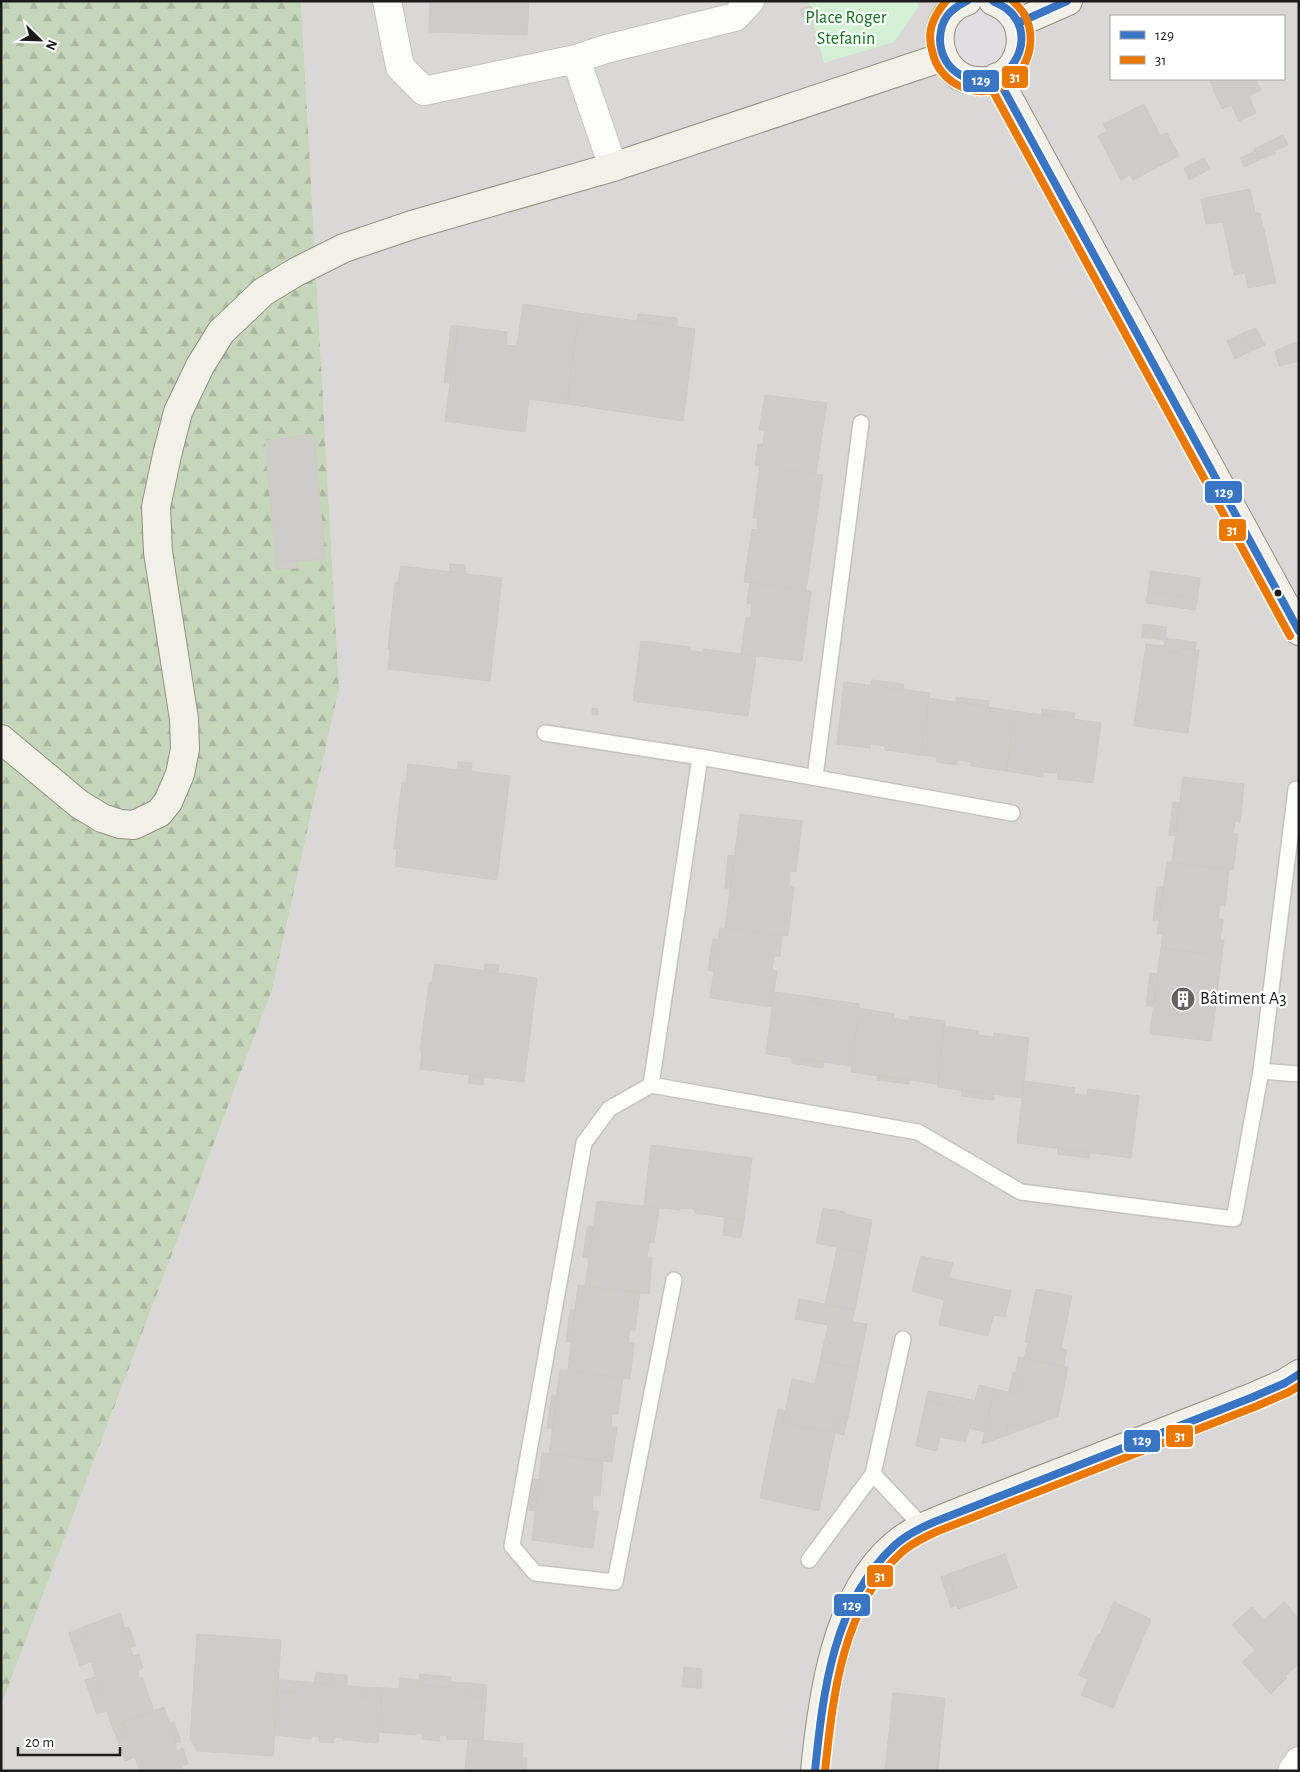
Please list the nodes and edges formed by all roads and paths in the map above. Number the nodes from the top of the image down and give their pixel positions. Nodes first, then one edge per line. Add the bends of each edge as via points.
1 (387, 1) edge
2 (750, 1) edge
3 (993, 1) edge
4 (1068, 1) edge
5 (964, 2) edge
6 (1018, 23) junction
7 (943, 58) junction
8 (576, 59) junction
9 (997, 77) junction
10 (613, 167) junction
11 (860, 422) dead end
12 (1299, 631) edge
13 (545, 734) dead end
14 (1, 739) edge
15 (700, 757) junction
16 (816, 778) junction
17 (1296, 789) dead end
18 (1012, 813) dead end
19 (1261, 1071) junction
20 (1299, 1074) edge
21 (651, 1085) junction
22 (674, 1280) dead end
23 (903, 1339) dead end
24 (1299, 1374) edge
25 (873, 1474) junction
26 (923, 1527) junction
27 (809, 1560) dead end
28 (1299, 1761) edge
29 (815, 1771) edge
30 (1292, 1771) edge

1 - 8 street via 400,67 424,91
2 - 8 street via 735,17
3 - 6 main road via 1011,12
4 - 6 main road
5 - 7 main road via 944,20 940,32
6 - 9 main road via 1022,37 1020,51 1014,64
7 - 9 main road via 951,69 977,82
7 - 10 main road
8 - 10 street
9 - 12 main road
10 - 14 main road via 344,248 263,292 221,332 178,412 156,507 158,552 184,719 180,774 168,802 159,813 134,825 102,818 79,804
11 - 16 lane
13 - 15 lane
15 - 16 lane
15 - 21 lane
16 - 18 lane
17 - 19 lane
19 - 20 lane
19 - 21 lane via 1234,1219 1020,1192 918,1132
21 - 22 lane via 609,1109 584,1143 512,1546 535,1573 615,1582
23 - 25 lane
24 - 26 main road via 1253,1397
25 - 26 lane
25 - 27 lane
26 - 29 main road via 895,1544 871,1569 849,1609 835,1651
28 - 30 street

